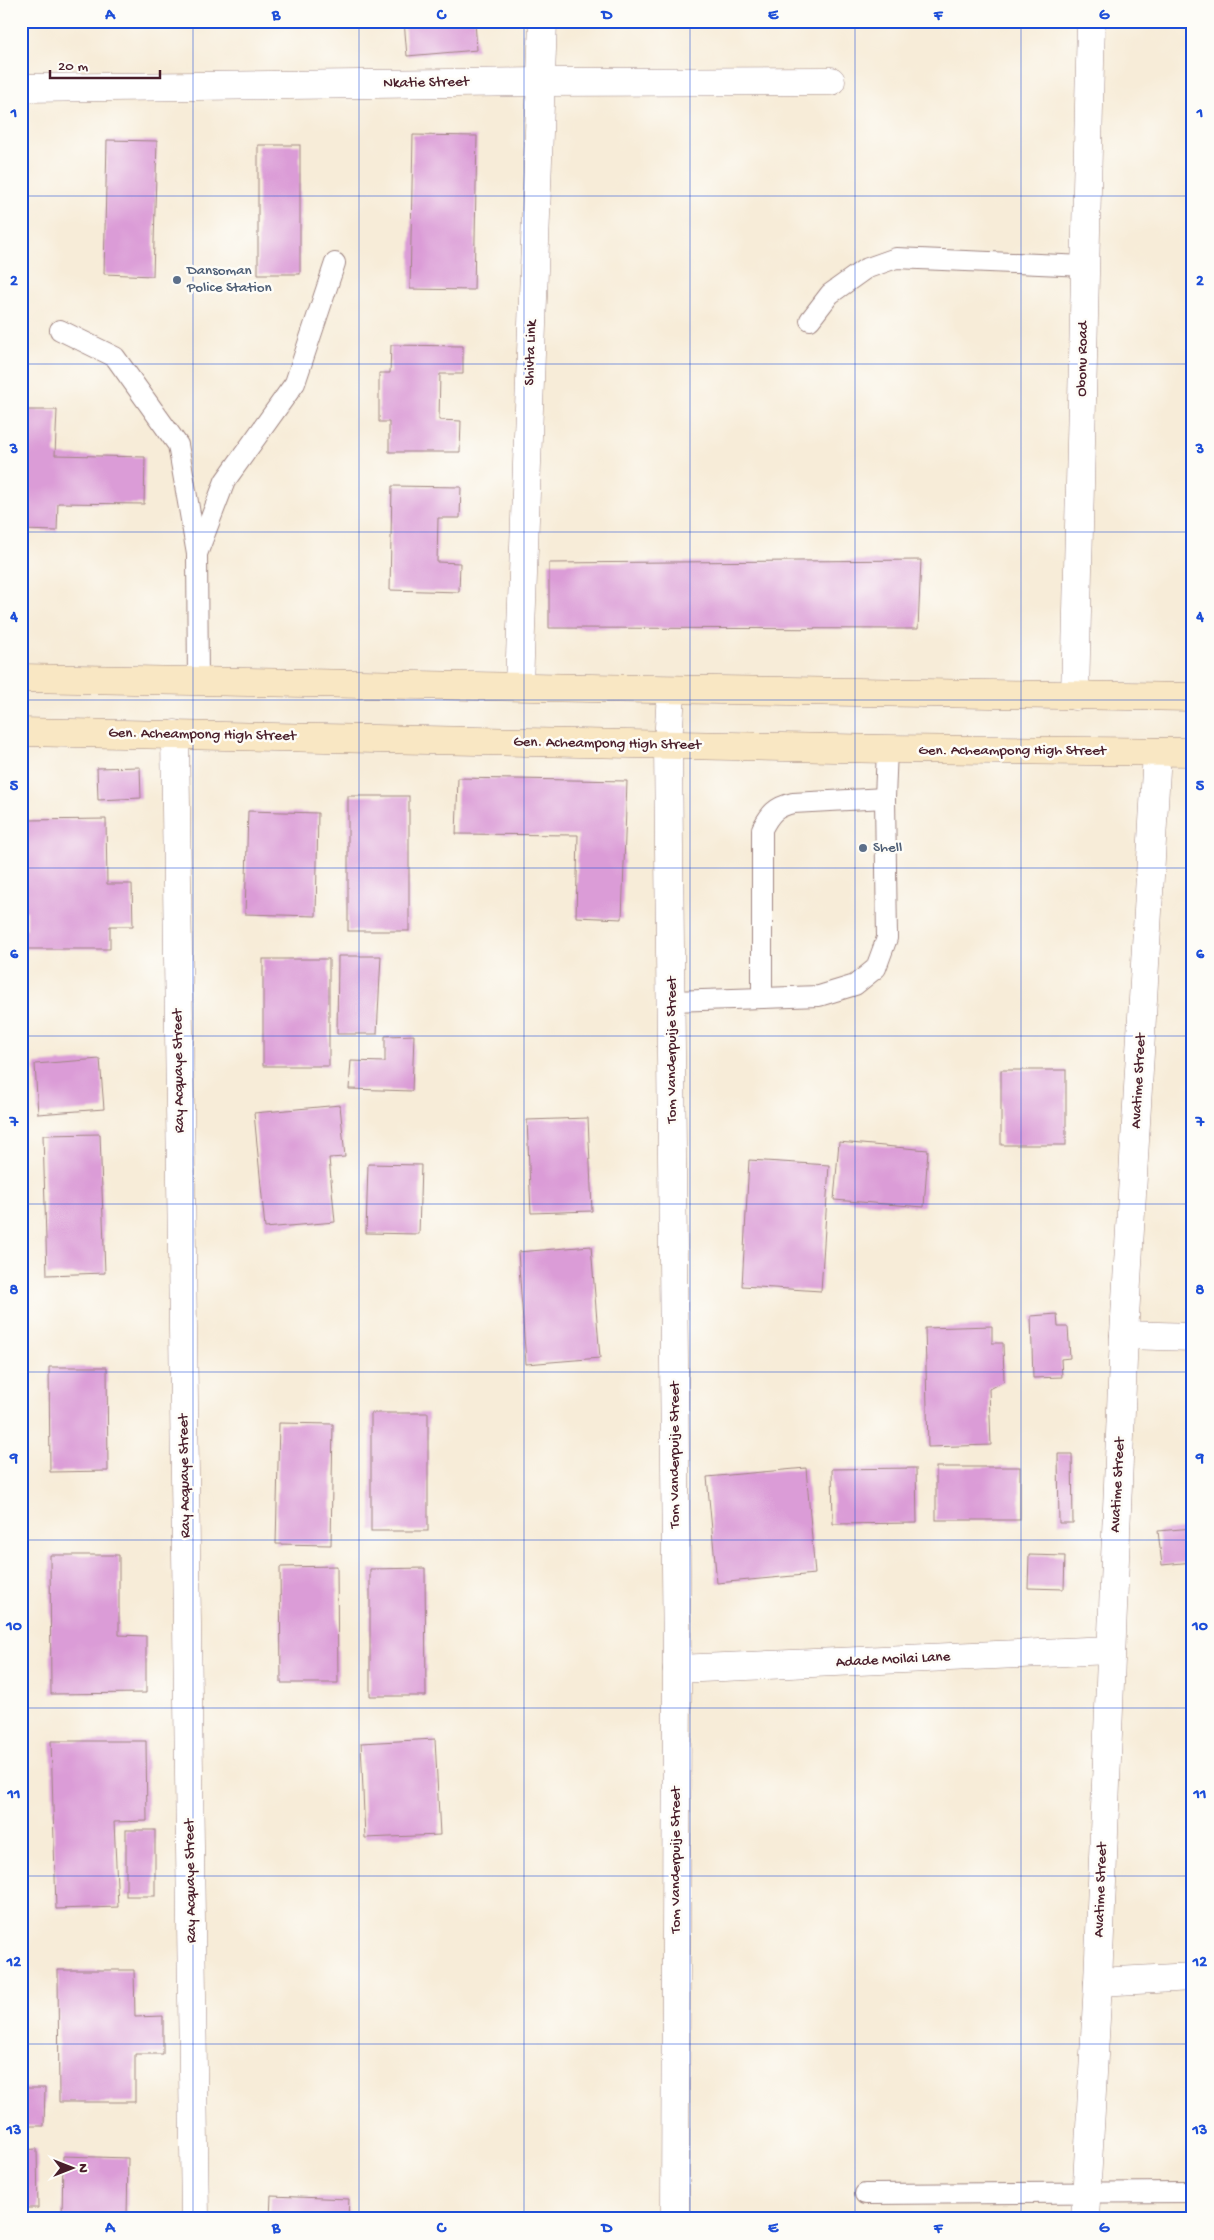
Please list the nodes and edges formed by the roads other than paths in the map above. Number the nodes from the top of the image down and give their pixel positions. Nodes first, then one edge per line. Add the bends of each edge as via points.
1 (543, 21) edge
2 (1091, 21) edge
3 (831, 81) dead end
4 (540, 82) junction
5 (21, 88) edge
6 (336, 263) dead end
7 (1085, 266) junction
8 (810, 320) dead end
9 (60, 330) dead end
10 (197, 554) junction
11 (21, 678) edge
12 (198, 681) junction
13 (519, 686) junction
14 (671, 691) junction
15 (1074, 696) junction
16 (1193, 697) edge
17 (21, 732) edge
18 (175, 734) junction
19 (668, 745) junction
20 (887, 750) junction
21 (1157, 752) junction
22 (1193, 752) edge
23 (885, 798) junction
24 (762, 998) junction
25 (672, 1001) junction
26 (1124, 1335) junction
27 (1193, 1337) edge
28 (1110, 1650) junction
29 (677, 1669) junction
30 (1193, 1977) edge
31 (1098, 1982) junction
32 (1193, 2192) edge
33 (865, 2194) dead end
34 (1085, 2206) edge
35 (195, 2219) edge
36 (675, 2219) edge

1 - 4 street, Shivta Link
2 - 7 street, Obonu Road
3 - 4 street, Nkatie Street
4 - 5 street, Nkatie Street
4 - 13 street, Shivta Link
6 - 10 lane via 295,383 225,481
7 - 8 lane via 896,258 865,269 830,294
7 - 15 street, Obonu Road
9 - 10 lane via 115,357 178,445
10 - 12 lane
11 - 12 main road
12 - 13 main road
13 - 14 main road
14 - 15 main road
14 - 19 street, Tom Vanderpuije Street
15 - 16 main road
17 - 18 main road, Gen. Acheampong High Street
18 - 19 main road, Gen. Acheampong High Street
18 - 35 street, Ray Acquaye Street
19 - 20 main road, Gen. Acheampong High Street
19 - 25 street, Tom Vanderpuije Street
20 - 21 main road, Gen. Acheampong High Street
20 - 23 lane
21 - 22 main road, Gen. Acheampong High Street
21 - 26 street, Avatime Street
23 - 24 lane via 887,938 876,968 855,985 819,996
23 - 24 lane via 793,802 771,813 762,829
24 - 25 lane
25 - 29 street, Tom Vanderpuije Street
26 - 27 street
26 - 28 street, Avatime Street
28 - 29 street, Adade Moilai Lane
28 - 31 street, Avatime Street
29 - 36 street, Tom Vanderpuije Street
30 - 31 street
31 - 34 street, Avatime Street
32 - 34 lane
33 - 34 lane

